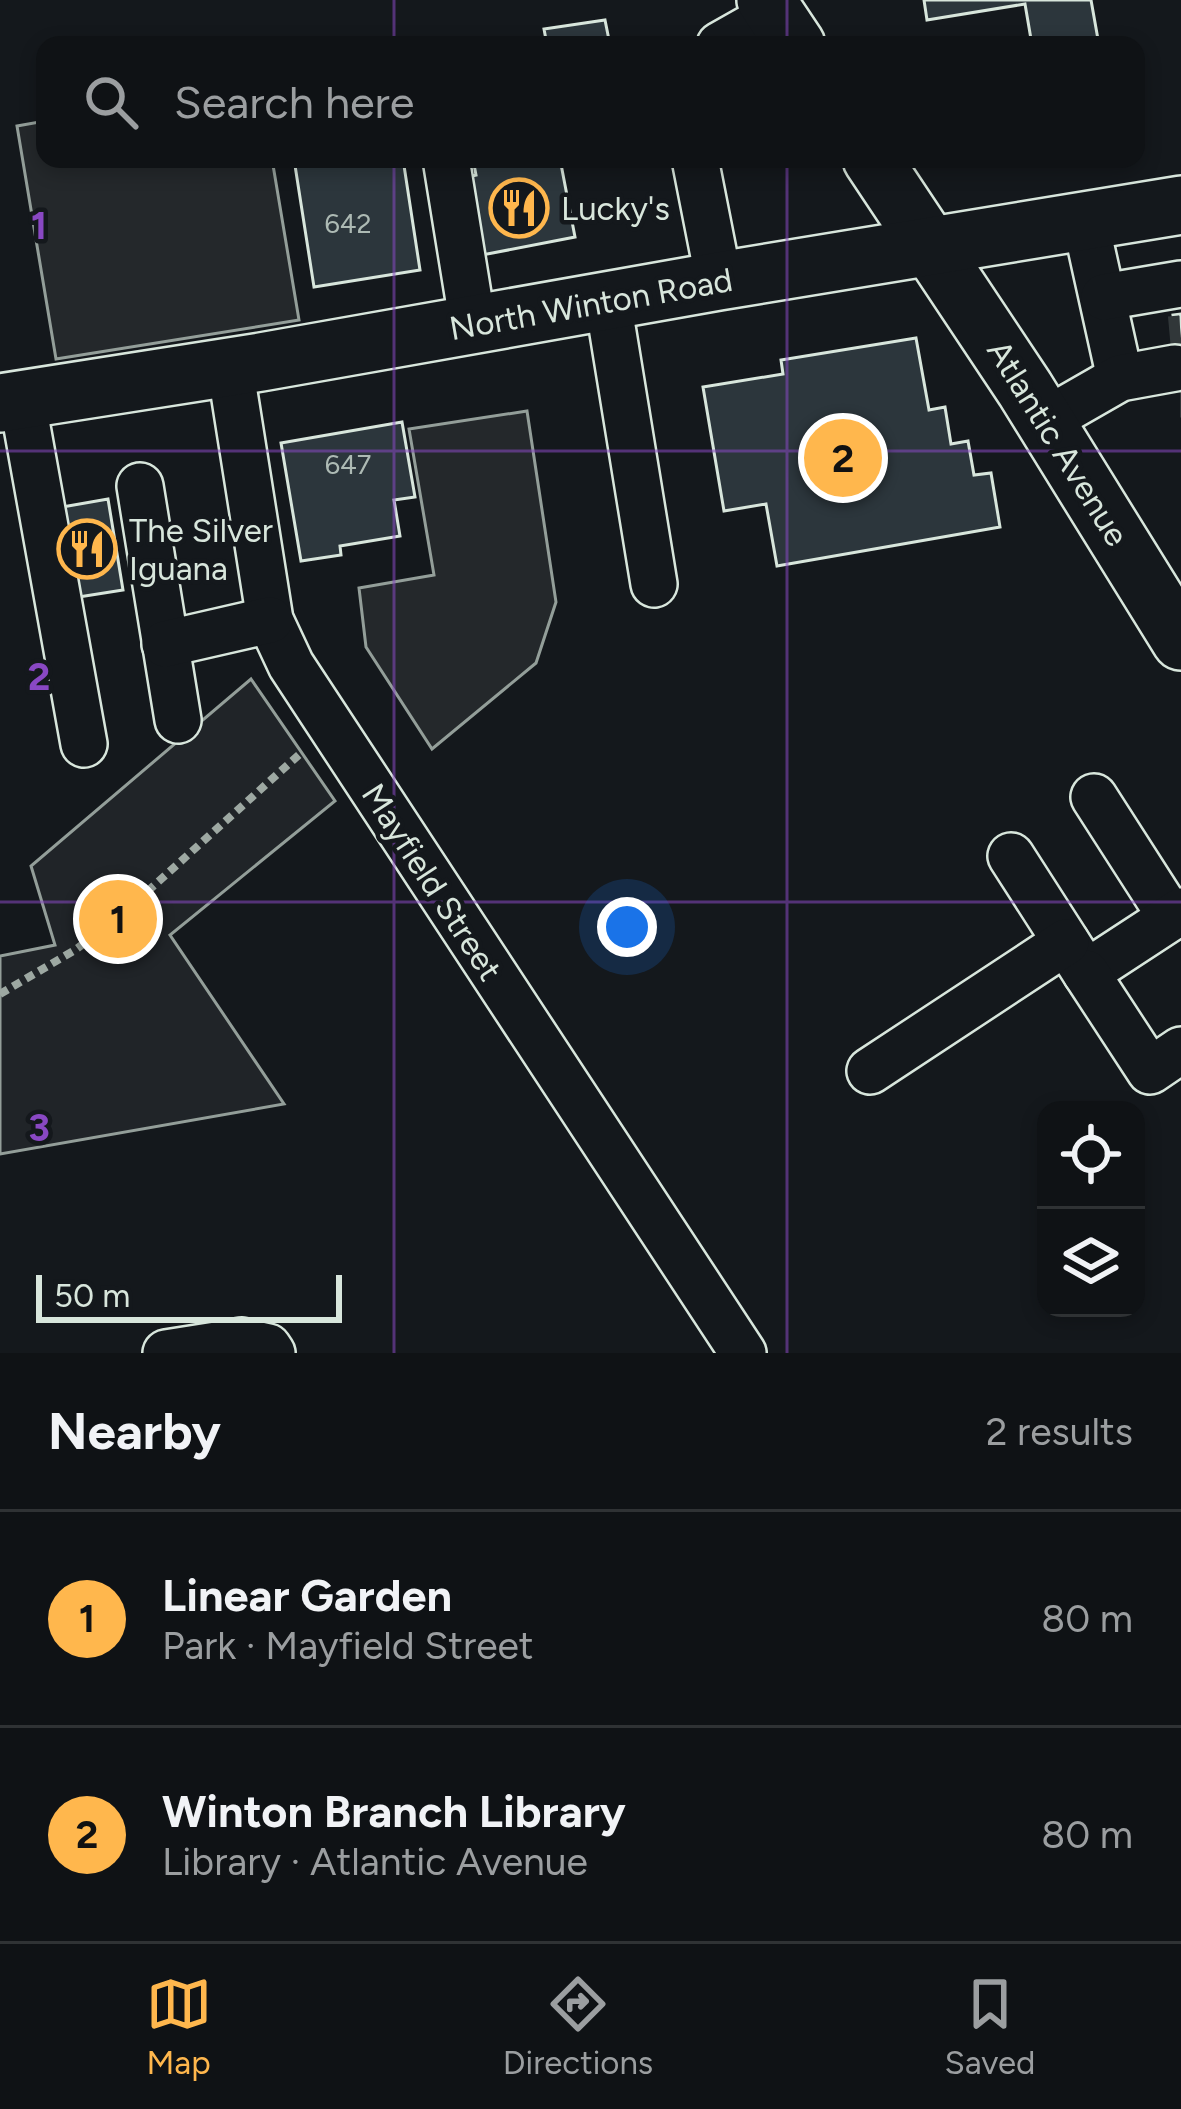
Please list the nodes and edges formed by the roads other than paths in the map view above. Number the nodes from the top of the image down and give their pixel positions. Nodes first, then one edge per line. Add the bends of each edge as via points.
1 (779, 20) edge
2 (741, 36) edge
3 (447, 168) edge
4 (697, 168) edge
5 (878, 168) edge
6 (1181, 205) edge
7 (1084, 220) junction
8 (933, 247) junction
9 (719, 281) junction
10 (1181, 284) edge
11 (1104, 297) junction
12 (608, 302) junction
13 (473, 325) junction
14 (230, 367) junction
15 (1159, 370) edge
16 (11, 401) edge
17 (1046, 422) junction
18 (140, 486) dead end
19 (655, 584) dead end
20 (270, 620) junction
21 (1176, 625) edge
22 (165, 644) junction
23 (178, 719) dead end
24 (83, 744) dead end
25 (1094, 797) dead end
26 (1010, 856) dead end
27 (1176, 914) edge
28 (1076, 957) junction
29 (1181, 1050) edge
30 (870, 1071) dead end
31 (166, 1353) edge
32 (272, 1353) edge
33 (743, 1353) edge

1 - 2 street
3 - 13 street
4 - 9 street
5 - 8 main road, Atlantic Avenue
6 - 7 main road, North Winton Road
7 - 8 main road, North Winton Road
7 - 11 street
8 - 9 main road, North Winton Road
8 - 17 main road, Atlantic Avenue
9 - 12 main road, North Winton Road
10 - 11 street
11 - 15 street
12 - 13 main road, North Winton Road
12 - 19 street
13 - 14 main road, North Winton Road
14 - 16 main road, North Winton Road
14 - 20 street, Mayfield Street
15 - 17 street
16 - 24 street
17 - 21 main road, Atlantic Avenue
18 - 22 street
20 - 22 street
20 - 33 street, Mayfield Street via 332,730
22 - 23 street
25 - 27 street
26 - 28 street
27 - 28 street
28 - 29 street via 1150,1071
28 - 30 street
31 - 32 street via 242,1341

